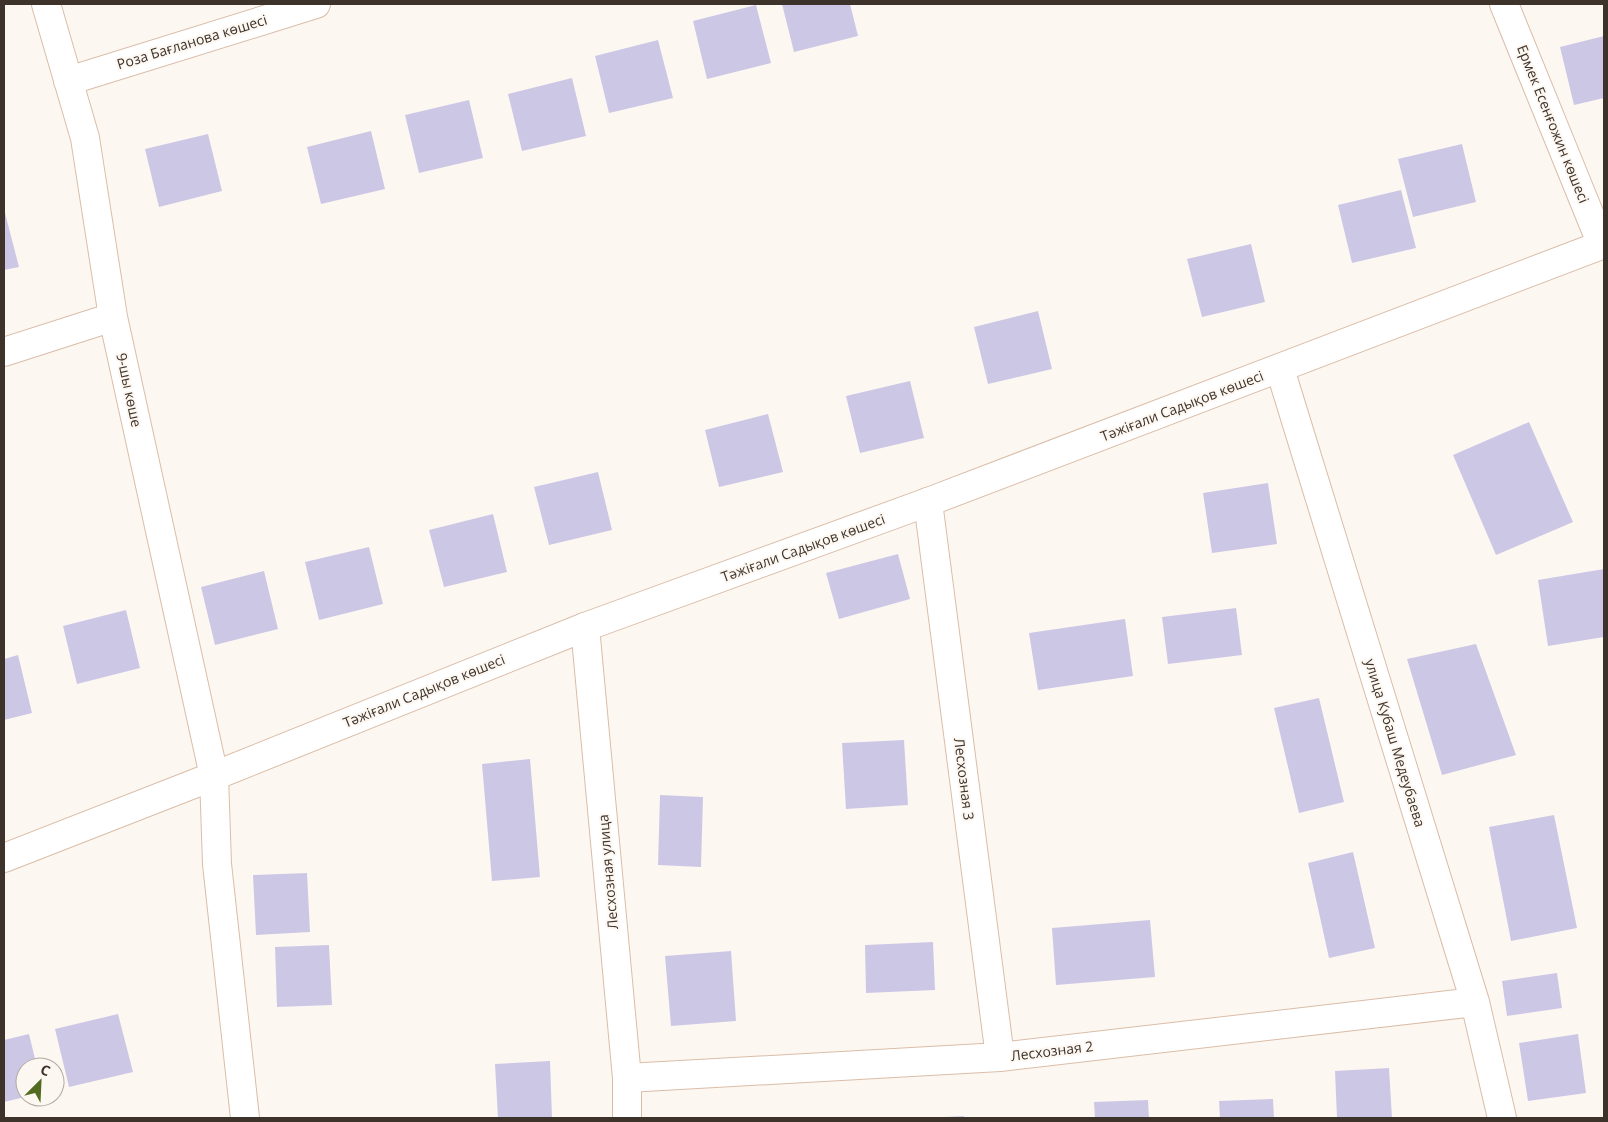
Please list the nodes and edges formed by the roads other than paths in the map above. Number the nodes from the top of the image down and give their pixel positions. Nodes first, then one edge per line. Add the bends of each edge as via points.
1 (46, 4) edge
2 (316, 4) edge
3 (1504, 4) edge
4 (68, 81) junction
5 (1603, 244) edge
6 (113, 317) junction
7 (4, 352) edge
8 (1280, 369) junction
9 (928, 502) junction
10 (584, 627) junction
11 (214, 776) junction
12 (4, 858) edge
13 (1475, 1002) junction
14 (1000, 1057) junction
15 (627, 1078) junction
16 (245, 1118) edge
17 (627, 1118) edge
18 (1502, 1118) edge

1 - 4 street, 9-шы көше
2 - 4 street, Роза Бағланова көшесi
3 - 5 street, Ермек Есенғожин көшесі
4 - 6 street, 9-шы көше via 85,138
5 - 8 street, Тәжіғали Садықов көшесі
6 - 7 street
6 - 11 street, 9-шы көше
8 - 9 street, Тәжіғали Садықов көшесі
8 - 13 street, улица Кубаш Медеубаева
9 - 10 street, Тәжіғали Садықов көшесі
9 - 14 street, Лесхозная 3
10 - 11 street, Тәжіғали Садықов көшесі
10 - 15 street, Лесхозная улица
11 - 12 street, Тәжіғали Садықов көшесі
11 - 16 street, 9-шы көше via 217,864
13 - 14 street, Лесхозная 2
13 - 18 street, улица Кубаш Медеубаева
14 - 15 street, Лесхозная 2
15 - 17 street, Лесхозная улица

